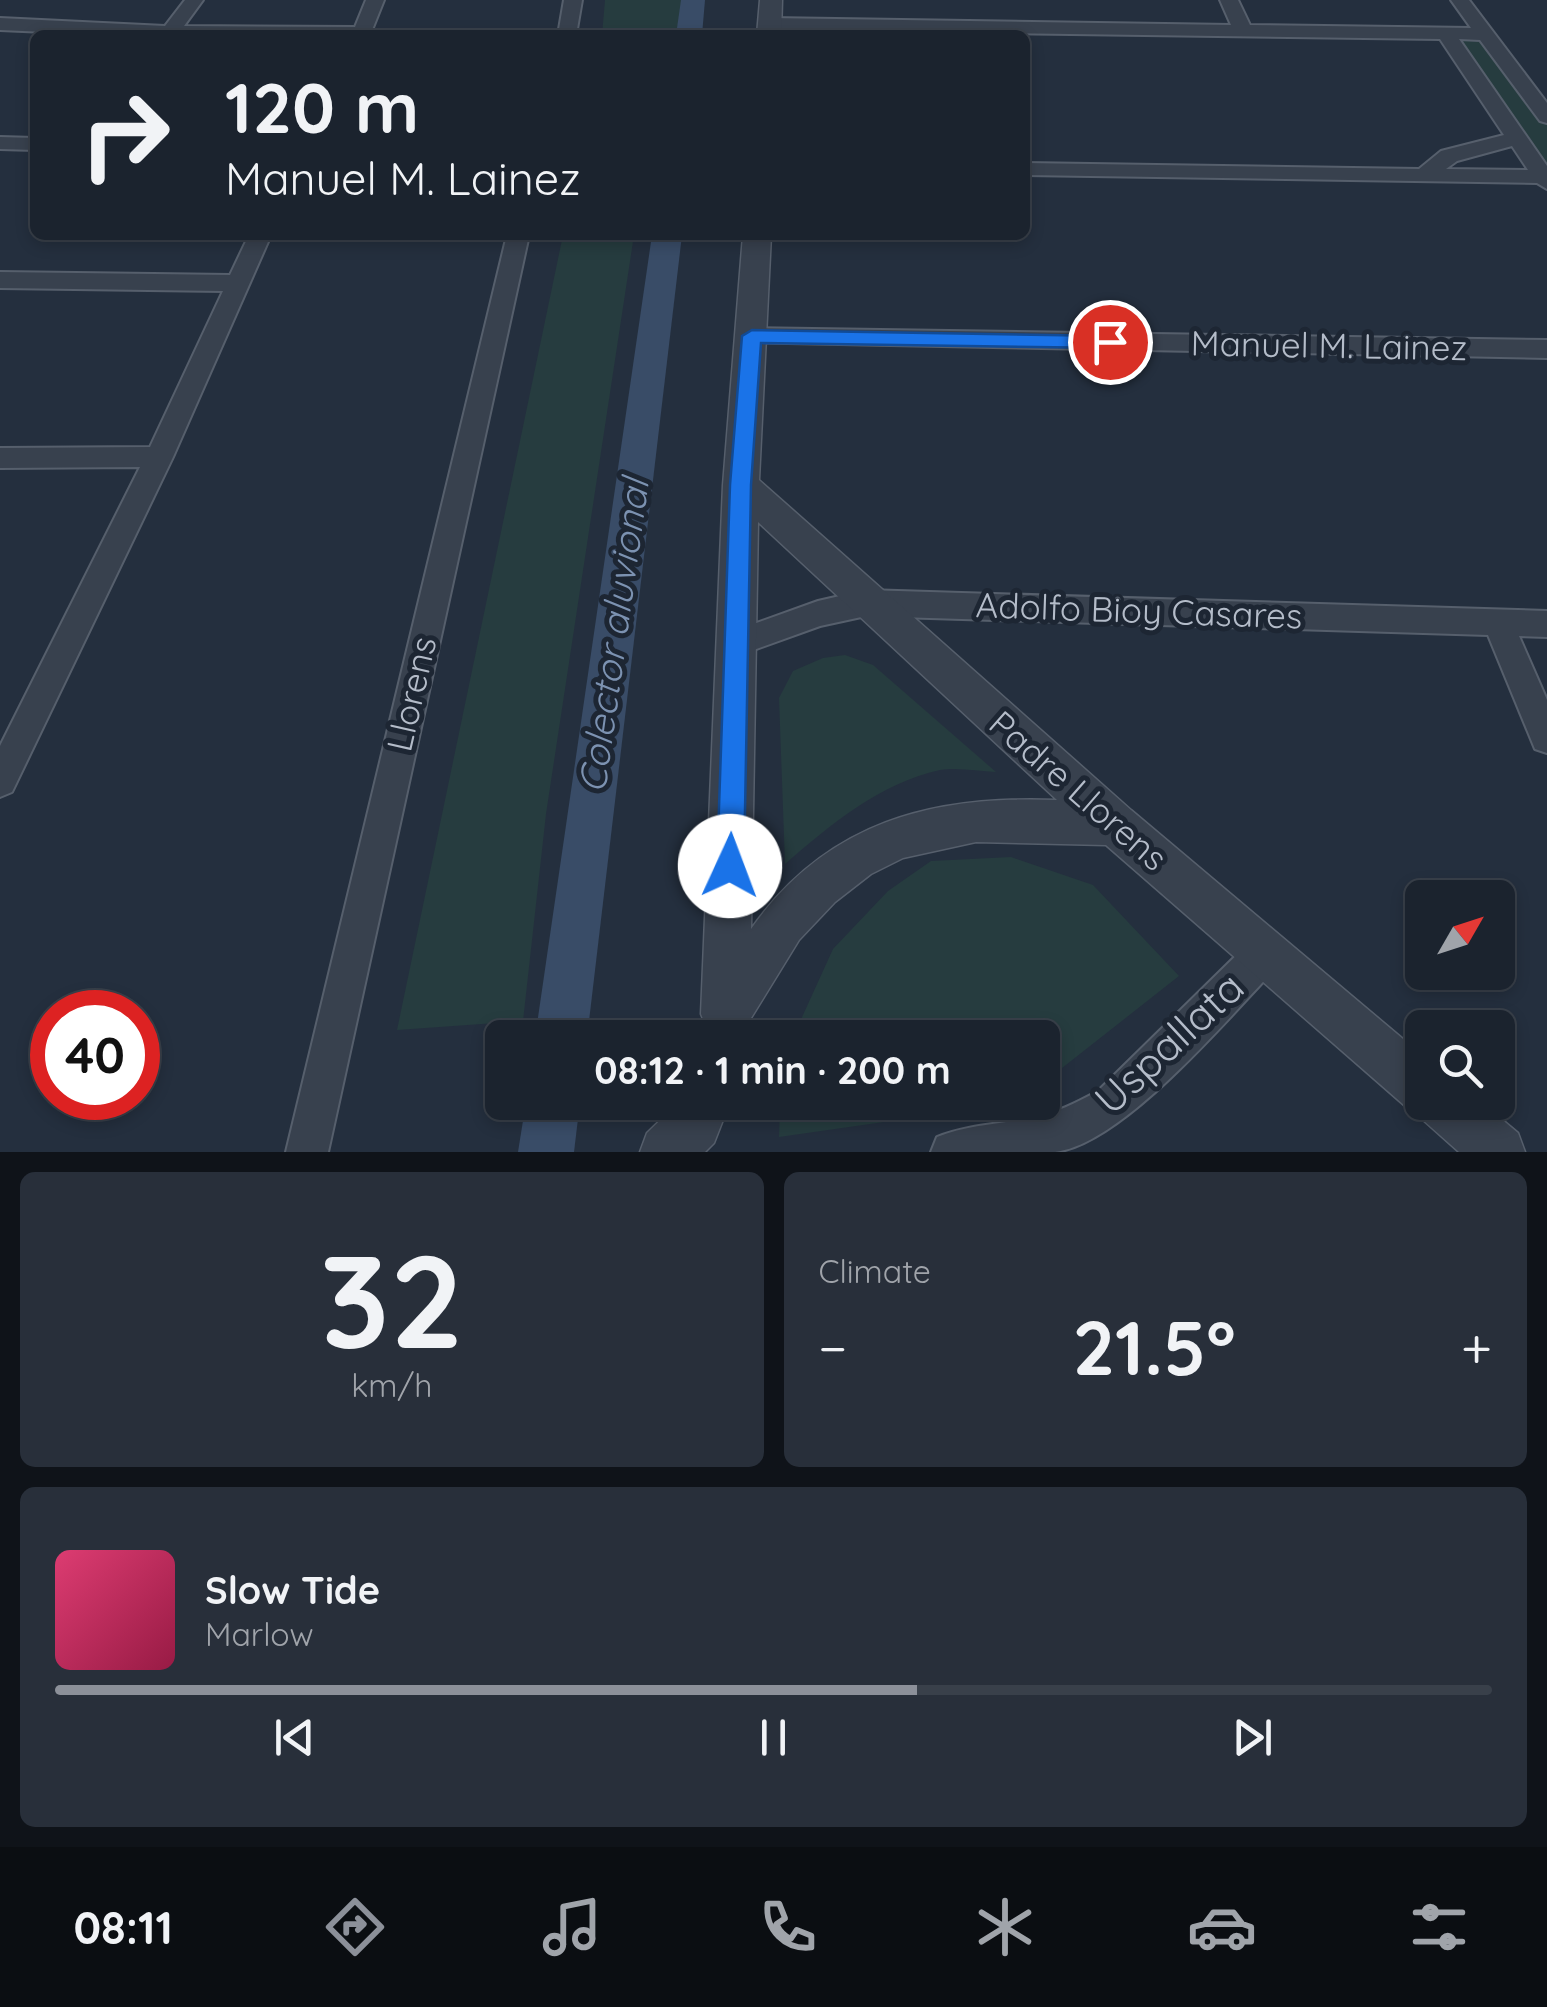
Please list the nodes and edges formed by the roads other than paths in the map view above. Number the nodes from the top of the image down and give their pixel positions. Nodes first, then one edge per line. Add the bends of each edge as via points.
1 (194, 0) edge
2 (376, 0) edge
3 (573, 0) edge
4 (1230, 0) edge
5 (1460, 0) edge
6 (770, 20) edge
7 (0, 24) edge
8 (128, 30) edge
9 (172, 30) edge
10 (363, 30) edge
11 (568, 30) edge
12 (1244, 32) junction
13 (1485, 34) junction
14 (1448, 35) junction
15 (1488, 96) junction
16 (1538, 96) edge
17 (1547, 117) edge
18 (1517, 138) junction
19 (0, 144) edge
20 (30, 144) edge
21 (1030, 169) edge
22 (1422, 177) junction
23 (1546, 179) edge
24 (257, 240) edge
25 (517, 240) edge
26 (757, 240) edge
27 (0, 280) edge
28 (235, 283) junction
29 (752, 336) junction
30 (1547, 349) edge
31 (159, 457) junction
32 (0, 458) edge
33 (741, 485) junction
34 (866, 602) junction
35 (1498, 622) junction
36 (1547, 624) edge
37 (737, 643) junction
38 (12, 732) edge
39 (1547, 738) edge
40 (0, 780) edge
41 (1115, 825) junction
42 (1265, 953) junction
43 (723, 1020) edge
44 (727, 1020) edge
45 (1405, 1072) edge
46 (698, 1120) edge
47 (1462, 1120) edge
48 (307, 1152) edge
49 (666, 1152) edge
50 (952, 1152) edge
51 (1499, 1152) edge

1 - 9 street
2 - 10 street
3 - 11 street
4 - 12 street
5 - 13 street
6 - 12 street
7 - 8 street
12 - 14 street
13 - 14 street
13 - 16 street
14 - 15 street
15 - 16 street
15 - 18 street
16 - 17 street
18 - 22 street via 1450,156
18 - 23 street
19 - 20 street
21 - 22 street
22 - 23 street
24 - 28 street
25 - 48 street, Llorens
26 - 29 street
27 - 28 street
28 - 31 street
29 - 30 street, Manuel M. Lainez
29 - 33 street
31 - 32 street
31 - 38 street
33 - 34 street, Padre Llorens
33 - 37 street
34 - 35 street, Adolfo Bioy Casares
34 - 37 street, Adolfo Bioy Casares
34 - 41 street, Padre Llorens
35 - 36 street, Adolfo Bioy Casares
35 - 39 street
37 - 43 street
38 - 40 street
41 - 42 street, Padre Llorens
41 - 44 street via 988,820 927,827 874,846 824,881 782,926
42 - 45 street, Padre Llorens
42 - 50 street, Uspallata via 1112,1105 1077,1126
46 - 49 street
47 - 51 street

